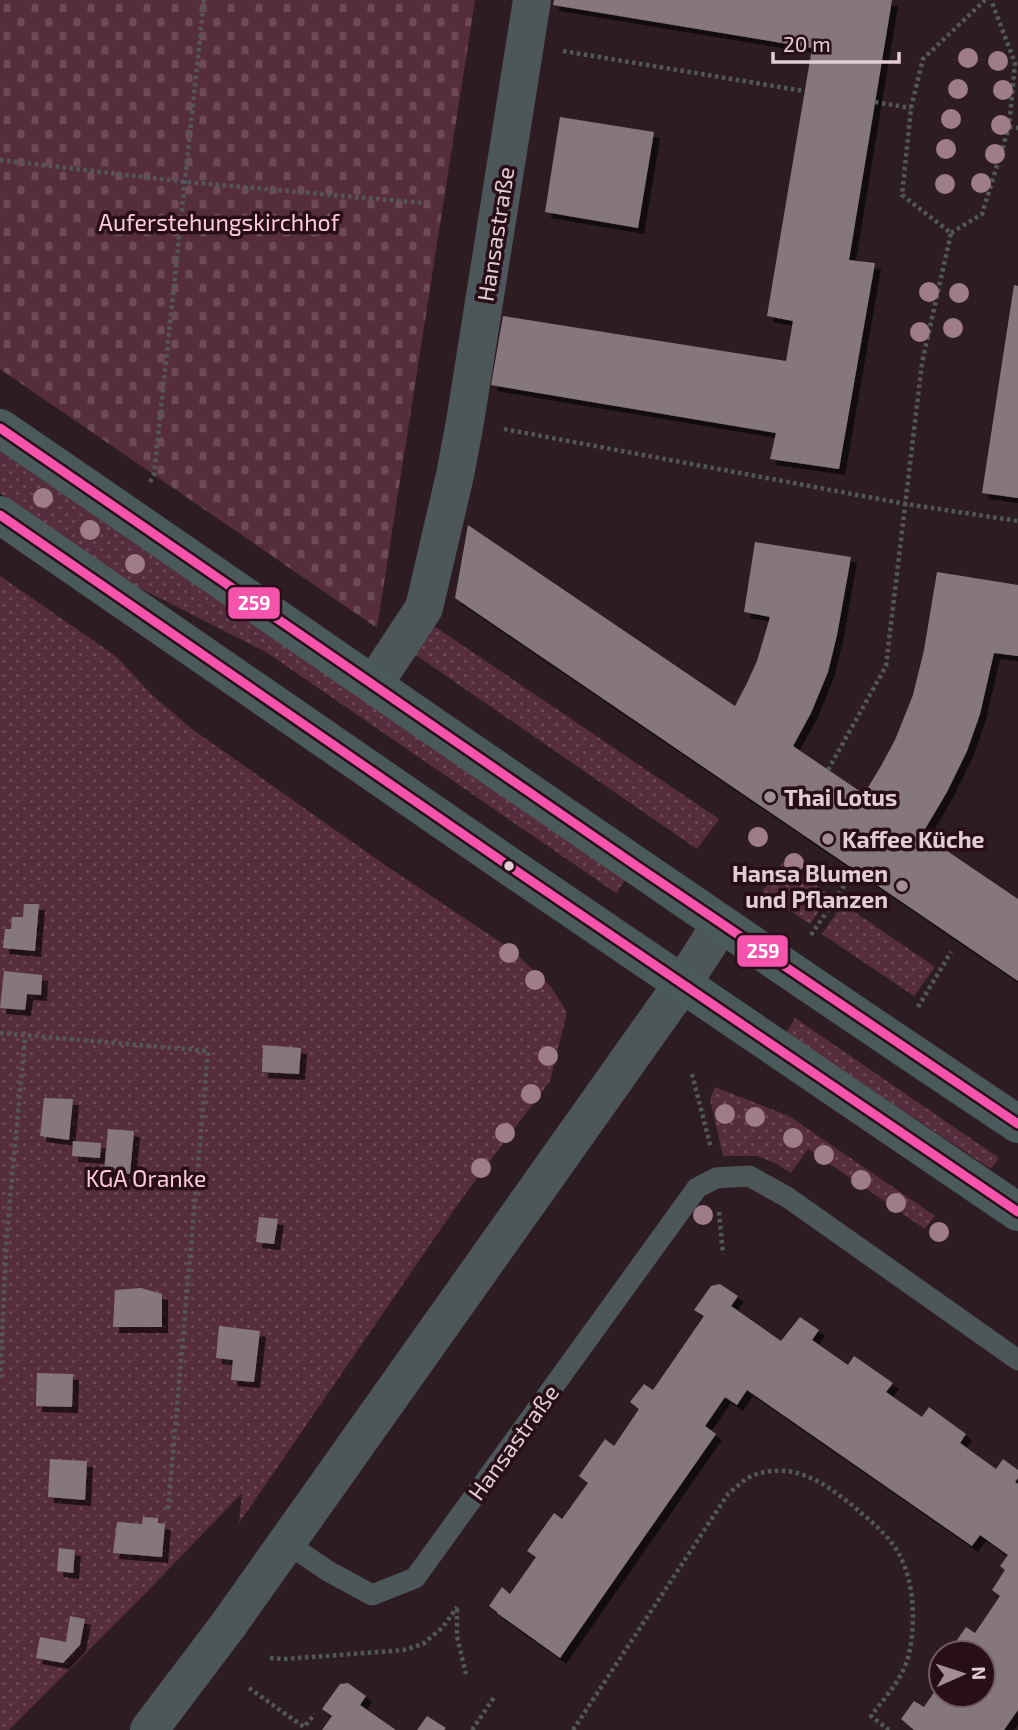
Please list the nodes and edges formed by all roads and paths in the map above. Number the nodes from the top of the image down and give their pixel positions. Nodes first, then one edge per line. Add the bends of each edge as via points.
1 (204, 0) edge
2 (532, 0) edge
3 (985, 0) edge
4 (990, 0) edge
5 (524, 45) junction
6 (804, 91) dead end
7 (875, 102) dead end
8 (911, 108) junction
9 (1009, 127) junction
10 (1018, 128) edge
11 (0, 160) edge
12 (186, 182) junction
13 (424, 203) dead end
14 (951, 233) junction
15 (465, 422) junction
16 (0, 428) edge
17 (148, 486) dead end
18 (906, 504) junction
19 (0, 514) edge
20 (1018, 521) edge
21 (374, 684) junction
22 (828, 769) dead end
23 (846, 883) dead end
24 (721, 925) junction
25 (811, 935) dead end
26 (951, 951) dead end
27 (683, 984) junction
28 (918, 1007) dead end
29 (0, 1033) edge
30 (25, 1036) junction
31 (1018, 1125) edge
32 (1018, 1212) edge
33 (1018, 1360) edge
34 (0, 1378) edge
35 (168, 1510) dead end
36 (285, 1542) junction
37 (270, 1658) dead end
38 (466, 1674) dead end
39 (249, 1688) dead end
40 (495, 1696) dead end
41 (315, 1714) dead end
42 (149, 1730) edge
43 (472, 1730) edge
44 (573, 1730) edge
45 (889, 1730) edge

1 - 12 path
2 - 5 street, Hansastraße
3 - 8 path via 923,59
4 - 9 path via 1015,63
5 - 6 path
5 - 15 street, Hansastraße
7 - 8 path
8 - 14 path via 902,195
9 - 10 path
9 - 14 path via 982,214
11 - 12 path
12 - 13 path
12 - 17 path via 154,475
14 - 18 path via 922,363
15 - 18 path
15 - 21 street, Hansastraße via 424,608
16 - 21 main road
18 - 20 path
18 - 22 path via 886,666
19 - 27 main road
21 - 24 main road
23 - 25 path
24 - 27 street
24 - 31 main road
26 - 28 path
27 - 32 main road
27 - 36 street
29 - 30 path
30 - 34 path via 7,1233
30 - 35 path via 208,1051
33 - 36 lane, Hansastraße via 788,1197 749,1176 716,1178 697,1188 415,1578 372,1595
36 - 42 street
37 - 38 path via 404,1650 423,1644 457,1607 457,1637
39 - 41 path via 304,1727
40 - 43 path
44 - 45 path via 728,1494 752,1475 779,1470 806,1475 833,1489 899,1553 911,1587 913,1626 908,1657 901,1677 870,1716

